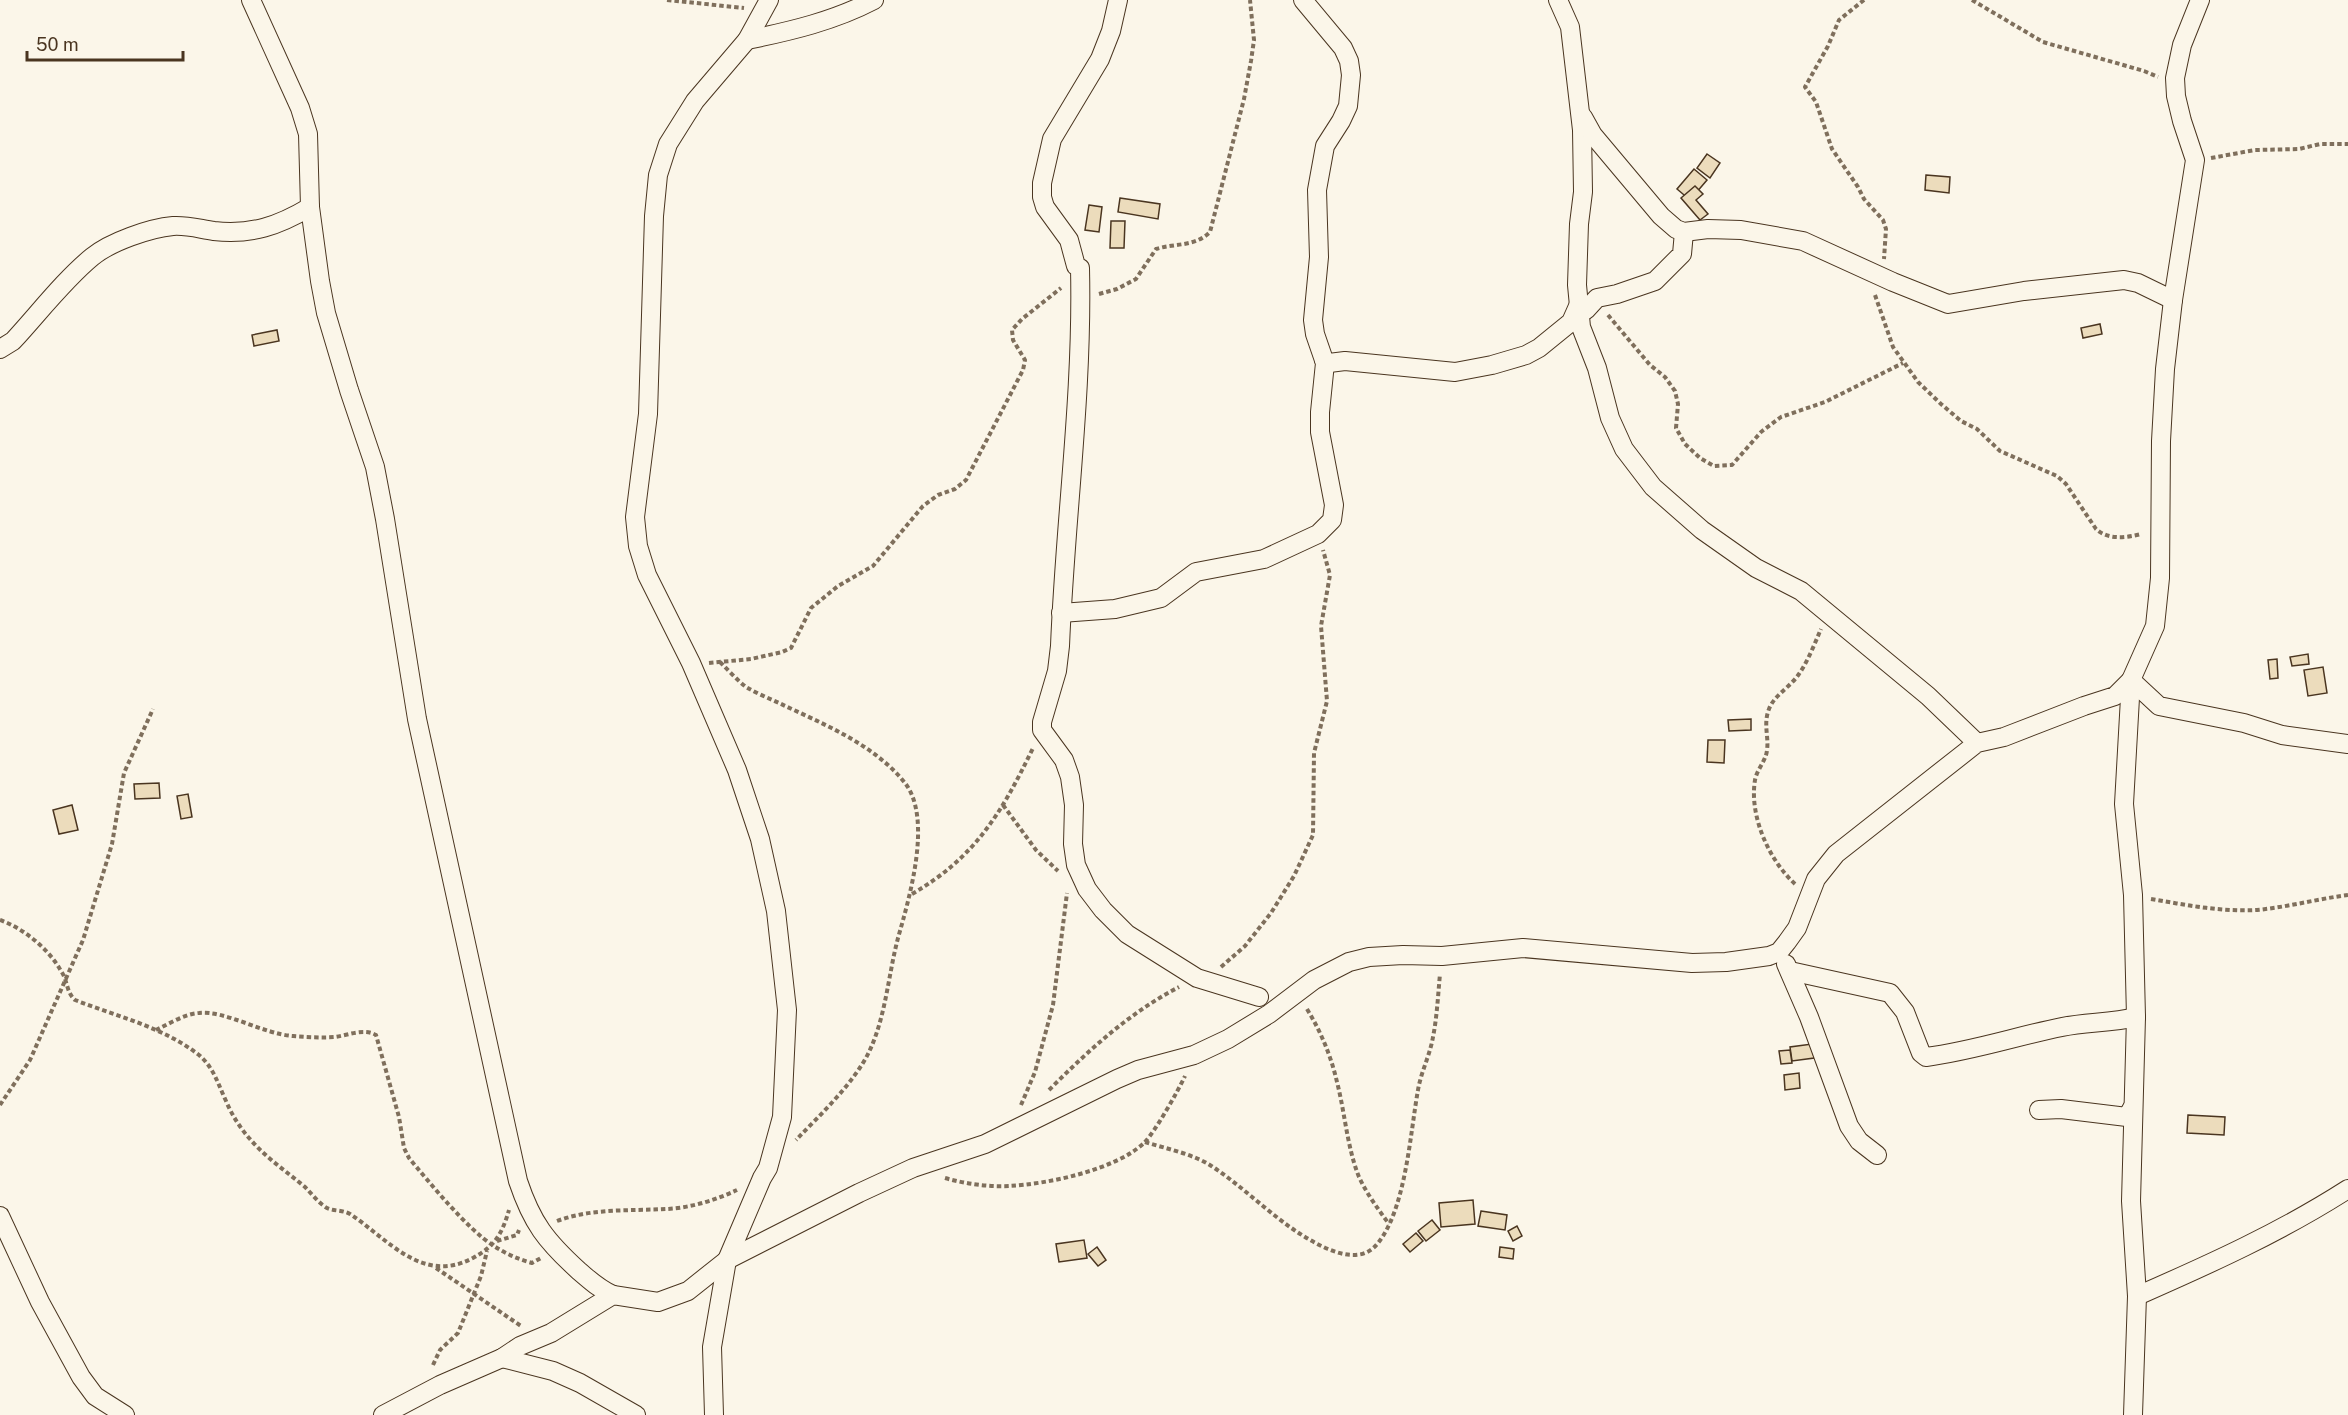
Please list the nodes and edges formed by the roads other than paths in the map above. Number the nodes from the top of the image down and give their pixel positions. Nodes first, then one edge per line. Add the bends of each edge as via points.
1 (251, 0) edge
2 (874, 0) edge
3 (1118, 0) edge
4 (1303, 0) edge
5 (1558, 0) edge
6 (2200, 0) edge
7 (767, 5) edge
8 (747, 40) junction
9 (1580, 110) junction
10 (310, 207) junction
11 (1684, 232) junction
12 (2173, 300) junction
13 (1579, 304) junction
14 (0, 349) edge
15 (1324, 360) junction
16 (1061, 613) junction
17 (2131, 680) junction
18 (1977, 743) junction
19 (2348, 744) edge
20 (1779, 952) junction
21 (1790, 971) junction
22 (1259, 997) dead end
23 (2136, 1017) junction
24 (2132, 1108) junction
25 (2039, 1110) dead end
26 (1877, 1155) dead end
27 (2348, 1189) edge
28 (0, 1216) edge
29 (727, 1260) junction
30 (613, 1295) junction
31 (2137, 1296) junction
32 (502, 1358) junction
33 (95, 1396) junction
34 (96, 1415) edge
35 (124, 1415) edge
36 (383, 1415) edge
37 (636, 1415) edge
38 (714, 1415) edge
39 (2133, 1415) edge

1 - 10 street via 300,108 310,153
2 - 8 street via 850,13
3 - 16 street via 1100,59 1052,139 1041,190 1045,207 1069,240 1080,268 1079,380
4 - 15 street via 1343,48 1351,75 1348,106 1325,146 1318,178 1319,257 1313,320
5 - 9 street via 1570,27
6 - 12 street via 2182,45 2175,78 2182,121 2195,160
7 - 8 street
8 - 29 street via 695,101 668,144 657,185 648,414 635,517 635,532 657,600 691,663 737,770 760,839 776,911 787,1010 782,1117 765,1173
9 - 11 street via 1593,135 1661,216
9 - 13 street via 1583,192
10 - 14 street via 286,221 257,230 230,232 173,226 110,246 91,257 14,341
10 - 30 street via 326,313 375,467 417,719 518,1180 542,1235 599,1289
11 - 12 street via 1742,230 1803,241 1948,303 2124,279
11 - 13 street via 1682,254 1656,281 1597,298 1586,310
12 - 17 street via 2165,369 2162,529 2155,626
13 - 15 street via 1570,322 1539,348 1474,369 1455,372
13 - 18 street via 1584,337 1610,418 1624,449 1653,487 1702,530 1756,568 1801,591 1928,696
15 - 16 street via 1320,432 1334,505 1332,520 1318,534 1264,559 1196,572 1161,598 1115,609
16 - 22 street via 1057,671 1042,729 1064,760 1070,777 1076,865 1088,889 1127,934 1197,978
17 - 18 street via 2115,696 2004,737
17 - 19 street via 2158,706 2244,723 2282,735
17 - 23 street via 2124,804 2133,895
18 - 20 street via 1836,854 1824,867 1797,928
20 - 21 street
20 - 29 street via 1750,960 1692,963 1523,948 1442,956 1369,957 1331,970 1227,1039 1194,1055 1138,1070 985,1144 913,1168
21 - 23 street via 1890,993 1905,1012 1926,1057 2061,1027
21 - 26 street via 1849,1126 1859,1141
23 - 24 street
24 - 25 street via 2127,1117
24 - 31 street via 2132,1252
27 - 31 street via 2242,1249
28 - 33 street via 40,1302
29 - 30 street via 688,1291 658,1302
29 - 38 street via 712,1347
30 - 32 street
31 - 39 street
32 - 36 street
32 - 37 street via 553,1371
33 - 34 street
33 - 35 street

